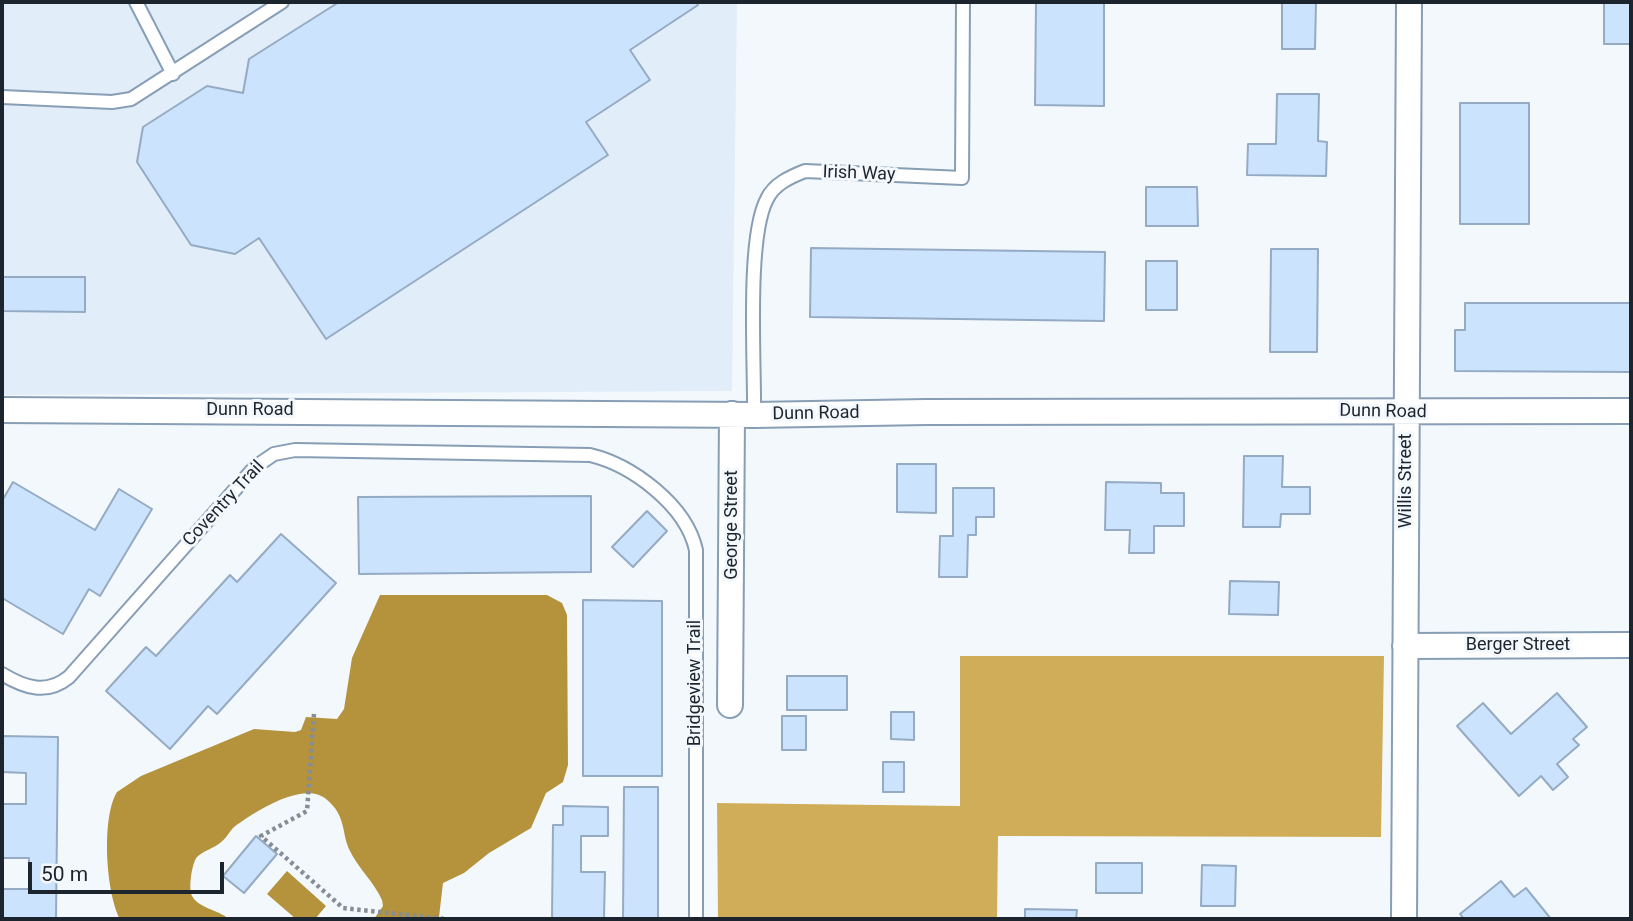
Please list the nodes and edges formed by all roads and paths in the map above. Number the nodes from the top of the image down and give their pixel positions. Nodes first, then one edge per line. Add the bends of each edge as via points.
1 (135, 2) edge
2 (282, 2) edge
3 (963, 2) edge
4 (1409, 2) edge
5 (173, 74) junction
6 (2, 97) edge
7 (2, 410) edge
8 (1631, 411) edge
9 (1406, 413) junction
10 (743, 415) junction
11 (633, 471) joint
12 (731, 636) joint
13 (1631, 645) edge
14 (1405, 646) junction
15 (2, 674) edge
16 (730, 705) dead end
17 (313, 714) dead end
18 (445, 919) edge
19 (696, 919) edge
20 (1404, 919) edge

1 - 5 lane
2 - 5 lane
3 - 10 lane, Irish Way via 962,178 805,171 784,180 767,197 756,236
4 - 9 street, Willis Street
5 - 6 lane via 121,102
7 - 10 street, Dunn Road
8 - 9 street, Dunn Road
9 - 10 street, Dunn Road
9 - 14 street, Willis Street
10 - 12 street, George Street
11 - 15 lane, Coventry Trail via 590,455 295,450 274,454 255,467 58,686 26,686
11 - 19 lane, Bridgeview Trail via 685,523 695,550
12 - 16 street, Bridgeview Trail
13 - 14 street, Berger Street
14 - 20 street, Willis Street
17 - 18 path via 307,811 261,836 343,908

